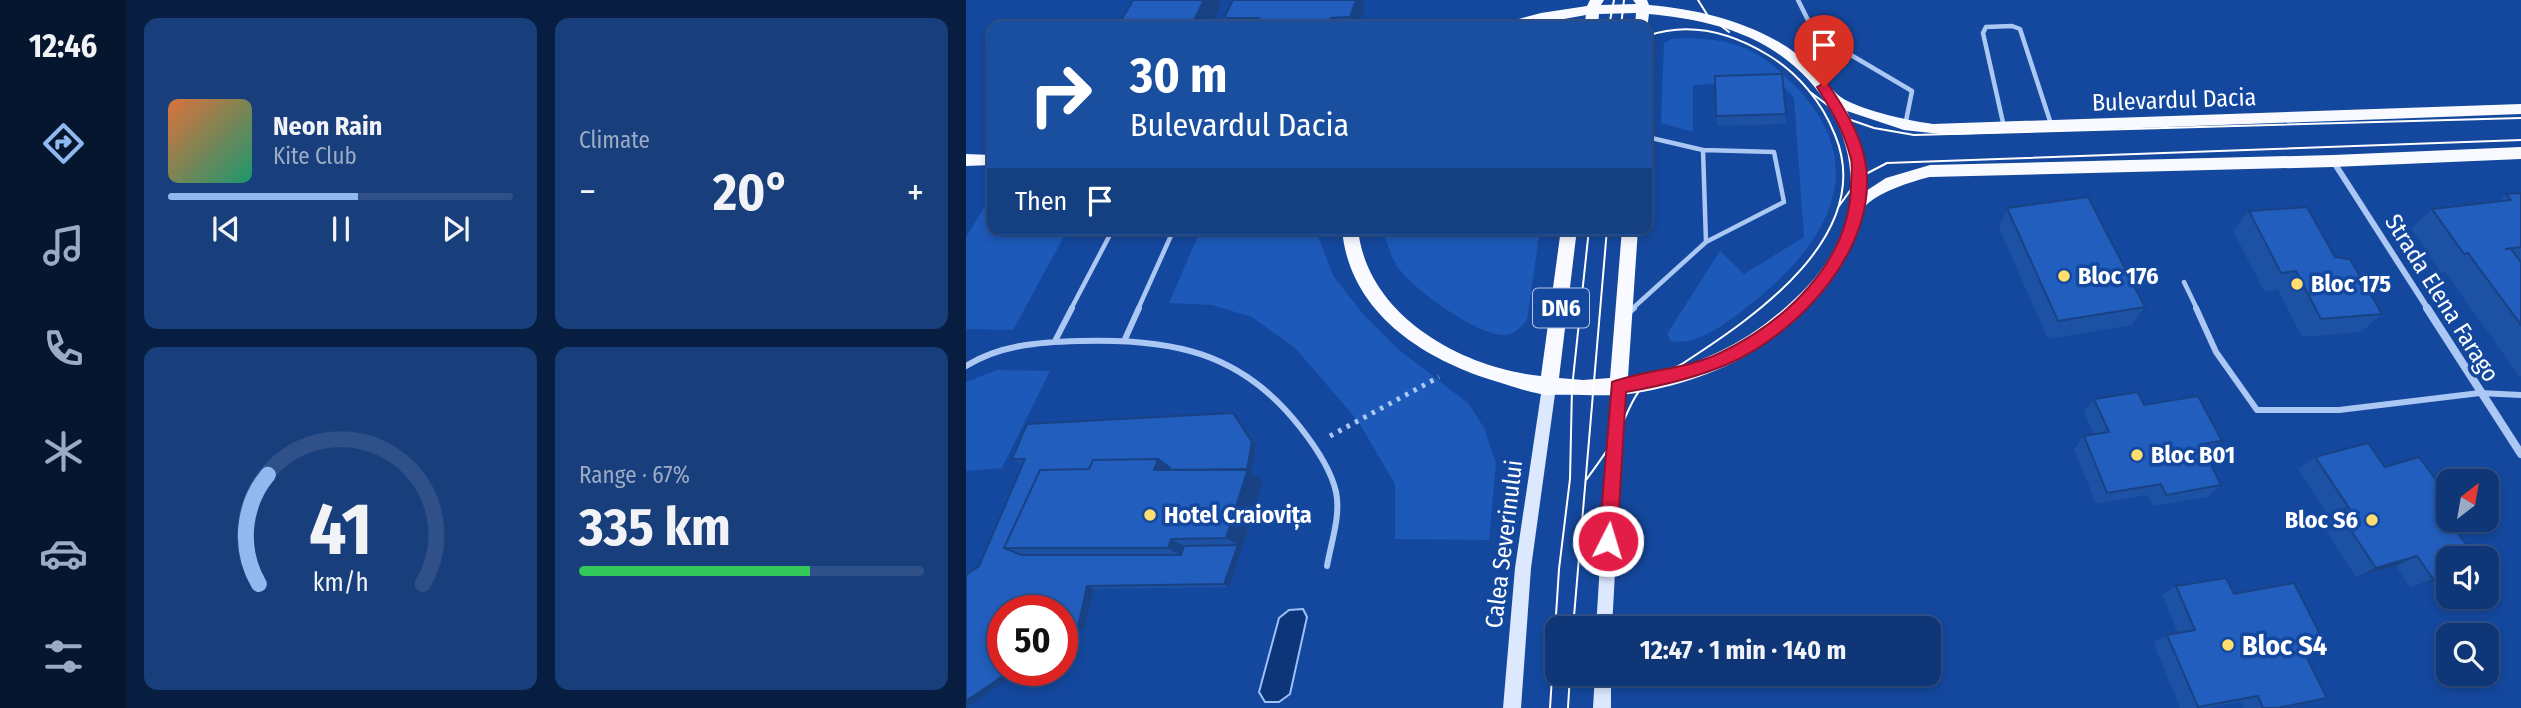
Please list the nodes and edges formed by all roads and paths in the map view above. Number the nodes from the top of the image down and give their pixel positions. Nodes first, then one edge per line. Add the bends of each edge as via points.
1 (1798, 0) edge
2 (1595, 3) edge
3 (1641, 3) edge
4 (1522, 21) edge
5 (1592, 21) edge
6 (1642, 21) edge
7 (1834, 100) junction
8 (2521, 109) edge
9 (1905, 126) junction
10 (2052, 127) junction
11 (2004, 128) junction
12 (1652, 138) edge
13 (1703, 150) junction
14 (2521, 153) edge
15 (966, 160) edge
16 (987, 160) edge
17 (2333, 160) junction
18 (1858, 204) junction
19 (1110, 235) edge
20 (1171, 235) edge
21 (1348, 235) edge
22 (1568, 235) edge
23 (1630, 235) edge
24 (1706, 242) junction
25 (2184, 282) dead end
26 (1623, 317) junction
27 (1125, 339) junction
28 (1054, 342) junction
29 (966, 366) edge
30 (1471, 369) junction
31 (1549, 387) junction
32 (1618, 387) junction
33 (2480, 393) junction
34 (2521, 395) edge
35 (1314, 445) junction
36 (2521, 454) edge
37 (1327, 566) dead end
38 (1605, 616) edge
39 (1603, 686) edge
40 (1512, 708) edge
41 (1602, 708) edge

1 - 9 lane via 1807,21 1863,64 1903,82 1912,91
2 - 3 main road
2 - 4 main road
2 - 5 main road
3 - 6 main road
3 - 7 main road, Bulevardul Dacia via 1708,16 1754,33 1813,74
7 - 9 main road, Bulevardul Dacia
7 - 18 main road, Bulevardul Dacia via 1858,161
8 - 10 main road, Bulevardul Dacia
9 - 11 main road, Bulevardul Dacia
10 - 11 main road, Bulevardul Dacia
10 - 11 lane via 2020,29 1986,27 1983,33
12 - 13 lane
13 - 24 lane
13 - 24 lane via 1774,152 1784,202
14 - 17 main road
15 - 16 main road
17 - 18 main road via 1930,171 1891,182
17 - 33 street, Strada Elena Farago
18 - 32 main road, Bulevardul Dacia via 1844,249 1823,281 1774,329 1725,358 1678,375
19 - 28 lane
20 - 27 lane
21 - 30 main road via 1359,270 1379,302 1405,330
22 - 31 main road, Calea Severinului / DN6
23 - 26 main road, DN6
24 - 26 lane
25 - 33 lane via 2216,352 2257,410 2339,410
26 - 32 main road, DN6
27 - 28 lane
27 - 35 lane via 1192,349 1232,364 1275,397
28 - 29 lane via 1010,349
30 - 31 main road
30 - 35 path via 1436,378
31 - 32 main road
31 - 40 main road, Calea Severinului / DN6 via 1523,568
32 - 38 main road, DN6
33 - 34 lane
33 - 36 street, Strada Elena Farago
35 - 37 lane via 1337,495
39 - 41 main road

